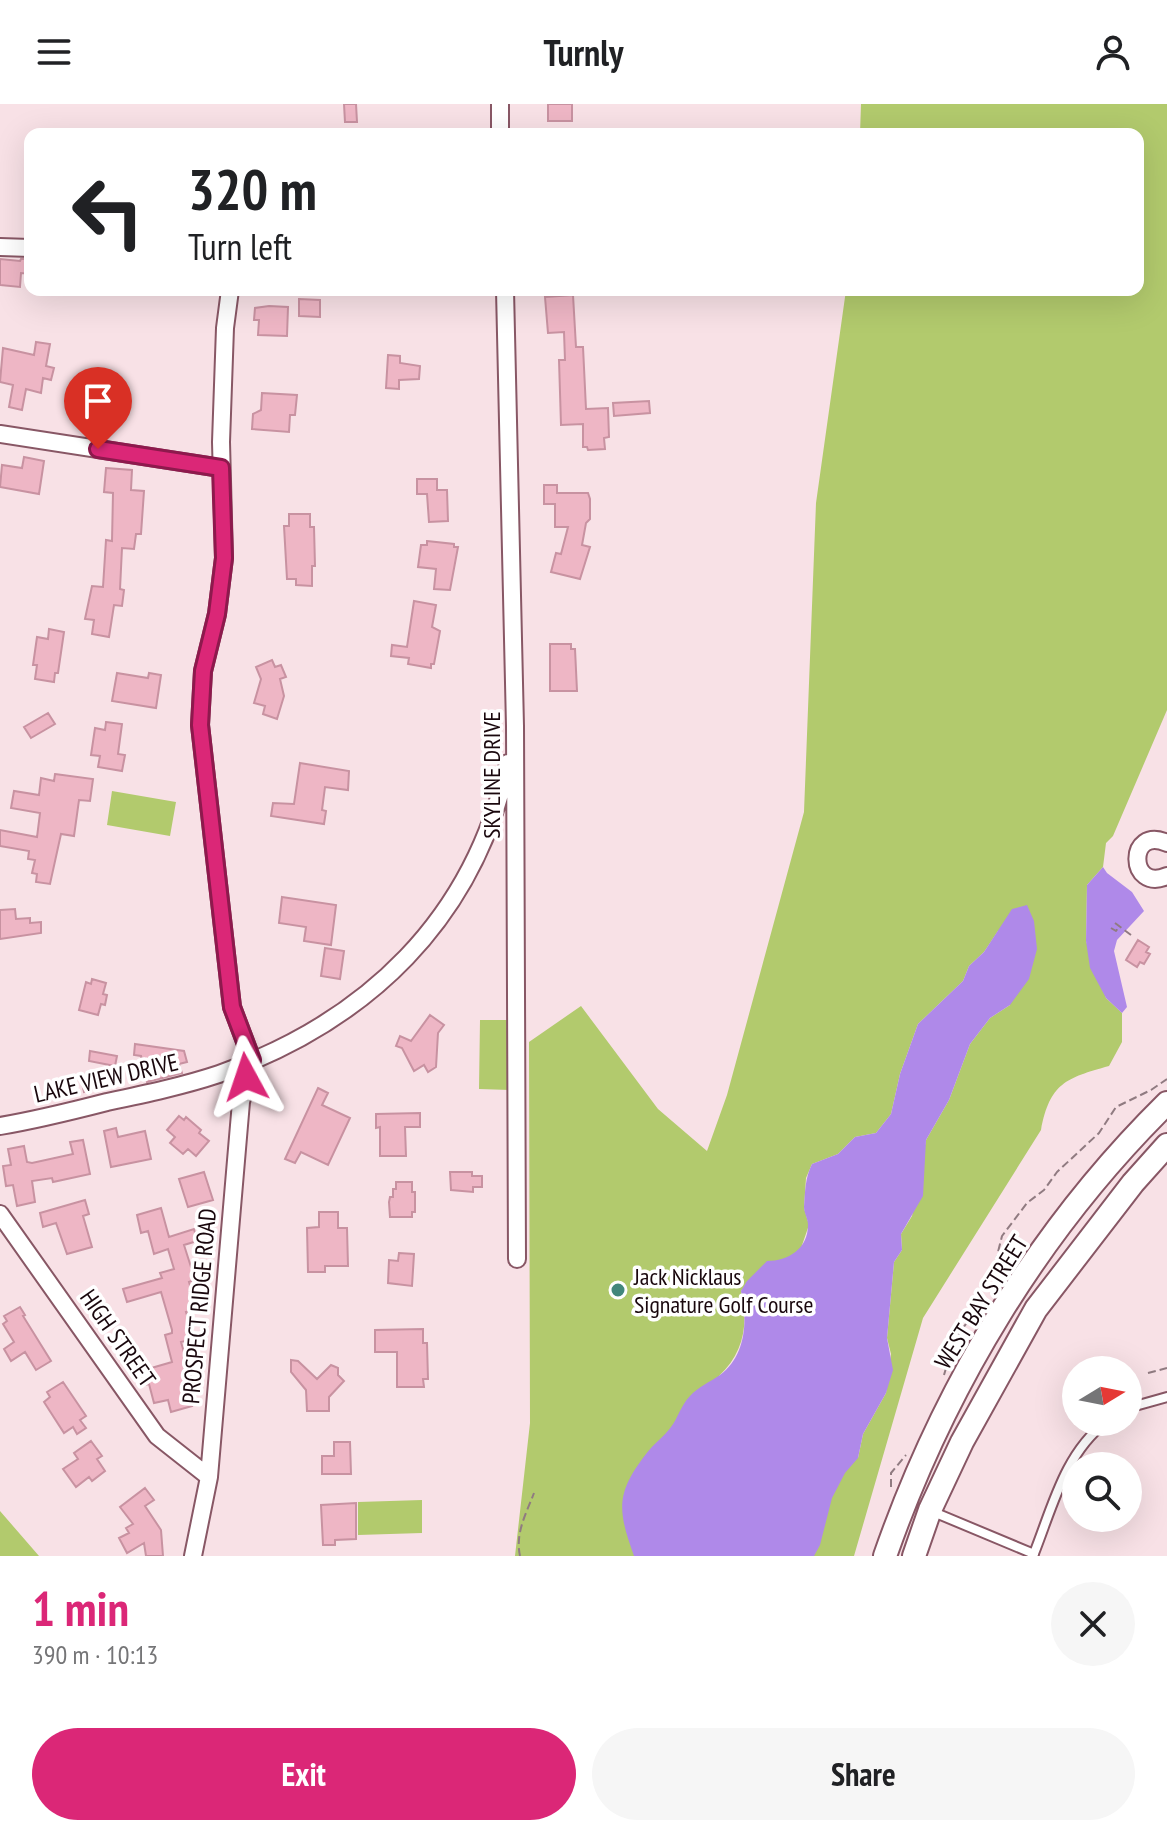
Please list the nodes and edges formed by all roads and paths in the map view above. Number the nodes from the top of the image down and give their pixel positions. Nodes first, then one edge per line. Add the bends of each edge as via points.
1 (500, 104) edge
2 (500, 128) edge
3 (0, 247) edge
4 (24, 248) edge
5 (229, 296) edge
6 (505, 296) edge
7 (0, 434) edge
8 (221, 468) junction
9 (515, 726) junction
10 (1167, 843) edge
11 (1165, 882) edge
12 (1115, 923) dead end
13 (1119, 927) junction
14 (1111, 928) dead end
15 (1131, 935) dead end
16 (252, 1060) junction
17 (1167, 1103) edge
18 (0, 1126) edge
19 (1167, 1145) edge
20 (0, 1214) edge
21 (517, 1259) dead end
22 (1167, 1368) edge
23 (1148, 1373) dead end
24 (1167, 1397) edge
25 (1142, 1404) edge
26 (1090, 1436) edge
27 (209, 1477) junction
28 (534, 1493) dead end
29 (930, 1510) junction
30 (1033, 1555) edge
31 (193, 1556) edge
32 (520, 1556) edge
33 (885, 1556) edge
34 (914, 1556) edge

1 - 2 street
3 - 4 street
5 - 8 street
6 - 9 street, SKYLINE DRIVE
7 - 8 street
8 - 16 street via 224,558 203,671 200,725 232,1007
9 - 16 street, LAKE VIEW DRIVE via 490,830 429,935 332,1019
9 - 21 street, SKYLINE DRIVE
10 - 11 street via 1147,842 1137,857 1145,875
12 - 13 path
13 - 14 path
13 - 15 path
16 - 18 street, LAKE VIEW DRIVE via 185,1085
16 - 27 street, PROSPECT RIDGE ROAD via 241,1102
17 - 33 main road, WEST BAY STREET via 1076,1205 991,1329 934,1435
19 - 29 main road via 1036,1309
20 - 27 street, HIGH STREET via 157,1436
22 - 23 path
24 - 25 lane
26 - 30 lane via 1073,1459
27 - 31 street, PROSPECT RIDGE ROAD
28 - 32 path via 518,1532
29 - 30 lane
29 - 34 main road

